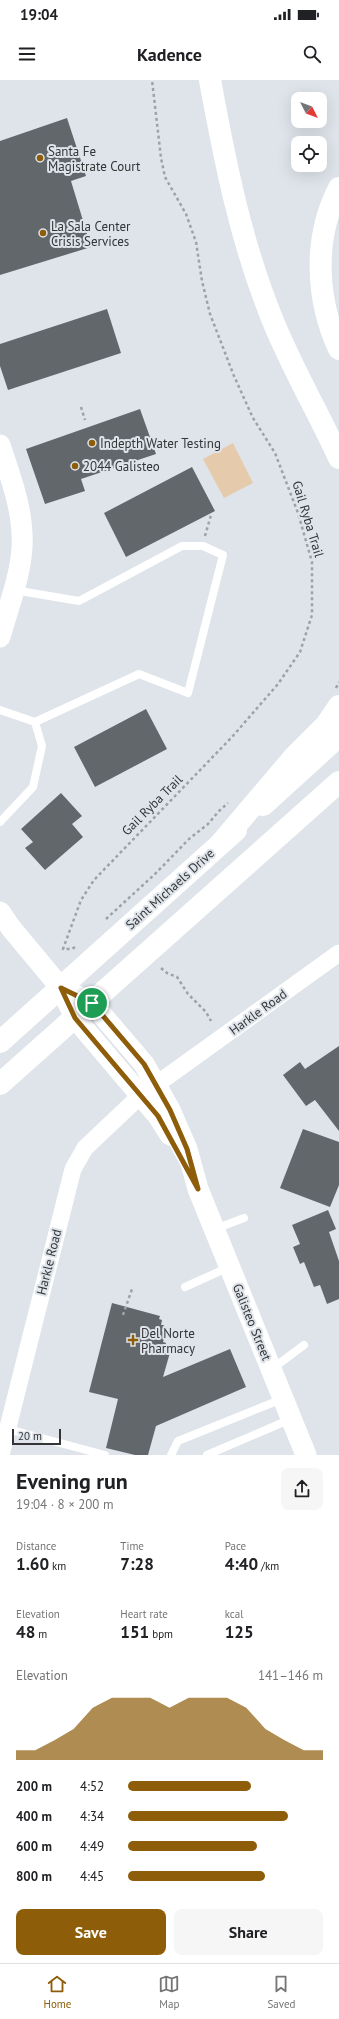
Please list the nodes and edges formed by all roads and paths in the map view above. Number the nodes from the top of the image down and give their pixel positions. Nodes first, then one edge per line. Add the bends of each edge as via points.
1 (152, 80) edge
2 (210, 80) edge
3 (339, 188) edge
4 (339, 349) edge
5 (81, 407) dead end
6 (85, 420) dead end
7 (323, 422) junction
8 (339, 442) edge
9 (0, 445) edge
10 (339, 458) edge
11 (211, 515) dead end
12 (208, 526) dead end
13 (13, 590) junction
14 (0, 637) edge
15 (339, 682) edge
16 (336, 700) edge
17 (0, 710) edge
18 (35, 722) junction
19 (339, 736) edge
20 (339, 782) edge
21 (230, 802) dead end
22 (0, 822) edge
23 (221, 844) junction
24 (0, 912) edge
25 (104, 921) dead end
26 (78, 945) dead end
27 (339, 953) edge
28 (161, 968) dead end
29 (61, 988) junction
30 (92, 1003) junction
31 (75, 1018) junction
32 (211, 1021) dead end
33 (0, 1042) edge
34 (0, 1084) edge
35 (149, 1089) junction
36 (244, 1218) dead end
37 (214, 1230) junction
38 (229, 1267) junction
39 (185, 1287) dead end
40 (132, 1289) dead end
41 (124, 1315) dead end
42 (304, 1345) dead end
43 (271, 1370) junction
44 (283, 1399) junction
45 (291, 1419) junction
46 (8, 1430) junction
47 (1, 1455) edge
48 (105, 1455) edge
49 (171, 1455) edge
50 (207, 1455) edge
51 (306, 1455) edge

1 - 26 path, Gail Ryba Trail via 165,177 186,214 196,242 210,314 253,418 275,453 298,513 312,562 312,615 300,652 278,684 232,737 94,880 81,900 63,949 72,949
2 - 7 main road via 228,177 255,272 285,348
3 - 4 main road via 328,214 320,253 320,288 330,331
5 - 6 path
7 - 8 main road
7 - 10 main road
9 - 13 street via 14,487 21,522 22,548 19,572
11 - 12 path
13 - 14 street
13 - 18 lane via 79,601 182,546 203,546 223,555 188,692 139,674
15 - 16 path
16 - 23 main road via 326,725 294,757
17 - 18 lane
18 - 22 lane via 42,746 33,787
19 - 23 main road, Saint Michaels Drive
20 - 30 main road
21 - 25 path
23 - 29 main road, Saint Michaels Drive
24 - 29 street, Galisteo Street
27 - 35 street, Harkle Road
28 - 32 path via 177,977
29 - 30 street, Galisteo Street
29 - 31 street, Galisteo Street
29 - 33 main road, Saint Michaels Drive
30 - 31 main road
30 - 35 street, Galisteo Street via 144,1064
31 - 34 main road
31 - 35 street, Galisteo Street
35 - 37 street, Galisteo Street via 187,1149 198,1189
35 - 46 street, Harkle Road via 85,1148 73,1169
36 - 37 lane
37 - 38 street, Galisteo Street
38 - 39 lane
38 - 43 street, Galisteo Street
40 - 41 path
42 - 43 lane
43 - 44 street, Galisteo Street
44 - 45 street, Galisteo Street
44 - 49 lane via 178,1441
45 - 50 lane
45 - 51 street, Galisteo Street
46 - 47 street, Harkle Road
46 - 48 lane

